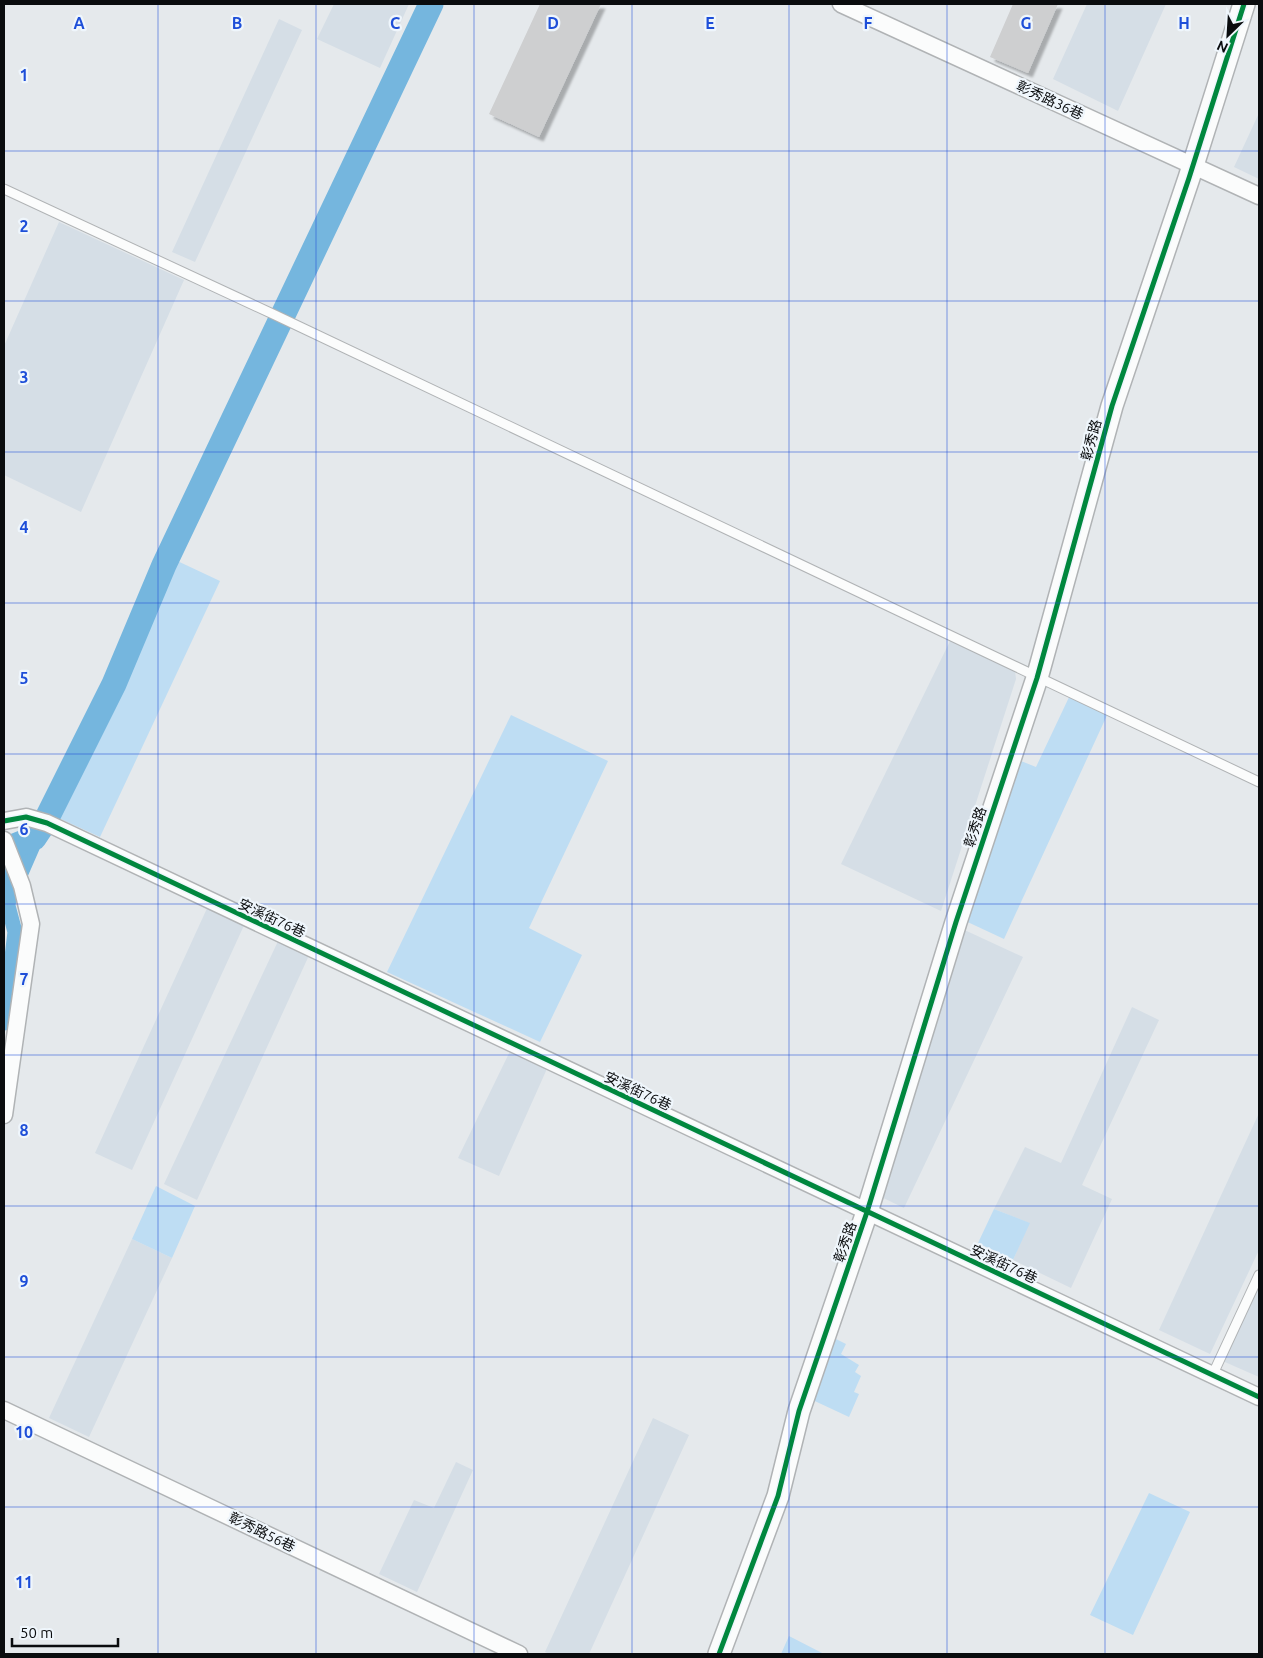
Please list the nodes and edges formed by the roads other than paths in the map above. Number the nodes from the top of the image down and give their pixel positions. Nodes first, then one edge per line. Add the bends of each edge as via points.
1 (841, 4) edge
2 (1244, 4) edge
3 (1193, 165) junction
4 (4, 189) edge
5 (1259, 196) edge
6 (1037, 678) junction
7 (1259, 782) edge
8 (4, 821) edge
9 (4, 840) edge
10 (4, 1115) edge
11 (867, 1212) junction
12 (1259, 1276) edge
13 (1212, 1376) junction
14 (1259, 1398) edge
15 (4, 1410) edge
16 (520, 1654) edge
17 (719, 1654) edge

1 - 3 street, 彰秀路36巷
2 - 3 street, 彰秀路
3 - 5 street, 彰秀路36巷
3 - 6 street, 彰秀路 via 1112,406
4 - 6 lane
6 - 7 lane
6 - 11 street, 彰秀路 via 956,922
8 - 11 street, 安溪街76巷 via 26,817 47,823
9 - 10 street via 22,886 30,924
11 - 13 street, 安溪街76巷
11 - 17 street, 彰秀路 via 799,1411 778,1496
12 - 13 lane
13 - 14 street, 安溪街76巷
15 - 16 street, 彰秀路56巷

